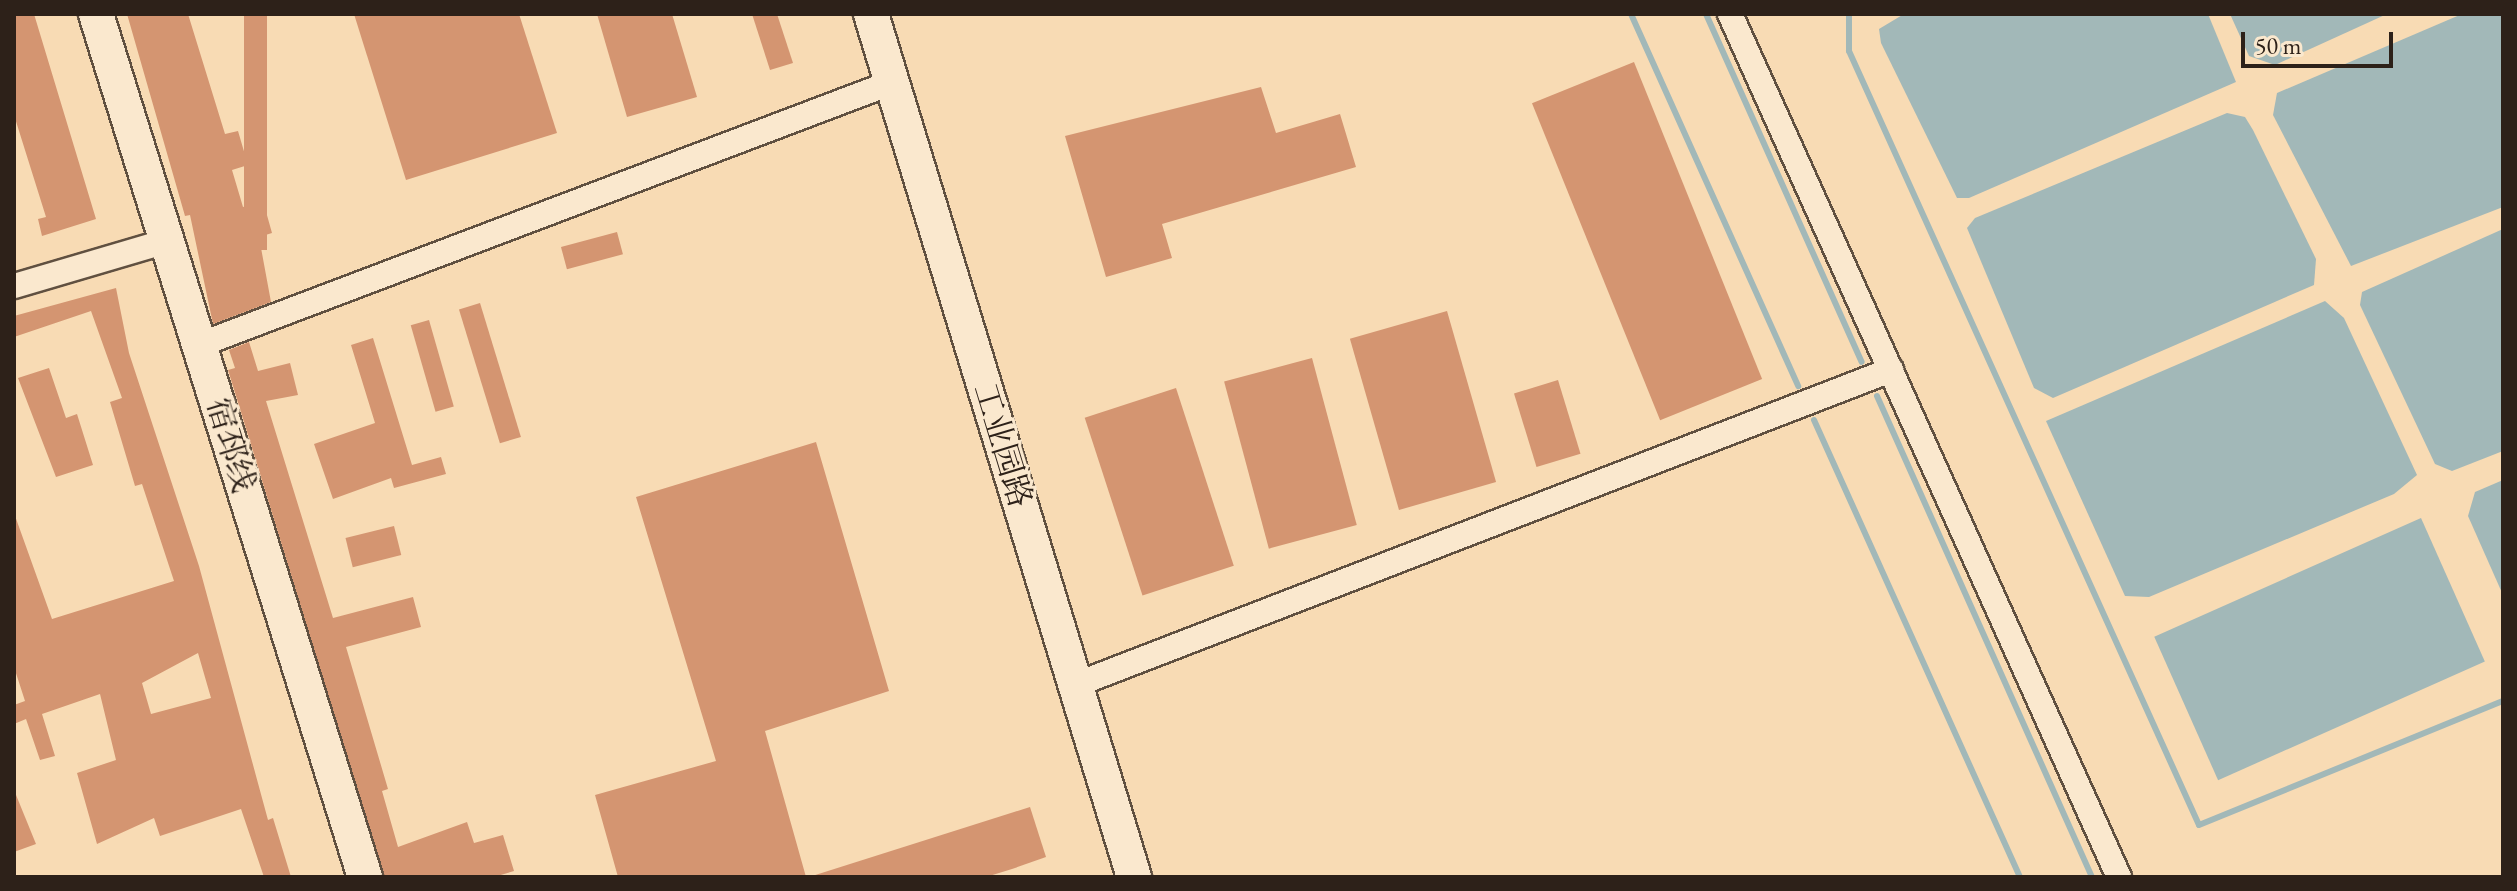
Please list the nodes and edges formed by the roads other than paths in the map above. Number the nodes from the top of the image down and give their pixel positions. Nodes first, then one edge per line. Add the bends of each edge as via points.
1 (96, 14) edge
2 (871, 14) edge
3 (1730, 14) edge
4 (893, 82) junction
5 (167, 241) junction
6 (14, 286) edge
7 (199, 345) junction
8 (1891, 370) junction
9 (1075, 685) junction
10 (365, 877) edge
11 (1134, 877) edge
12 (2119, 877) edge

1 - 5 street, 宿邳线
2 - 4 street, 工业园路
3 - 8 street
4 - 7 street
4 - 9 street, 工业园路
5 - 6 street
5 - 7 street, 宿邳线
7 - 10 street, 宿邳线
8 - 9 street
8 - 12 street
9 - 11 street, 工业园路

